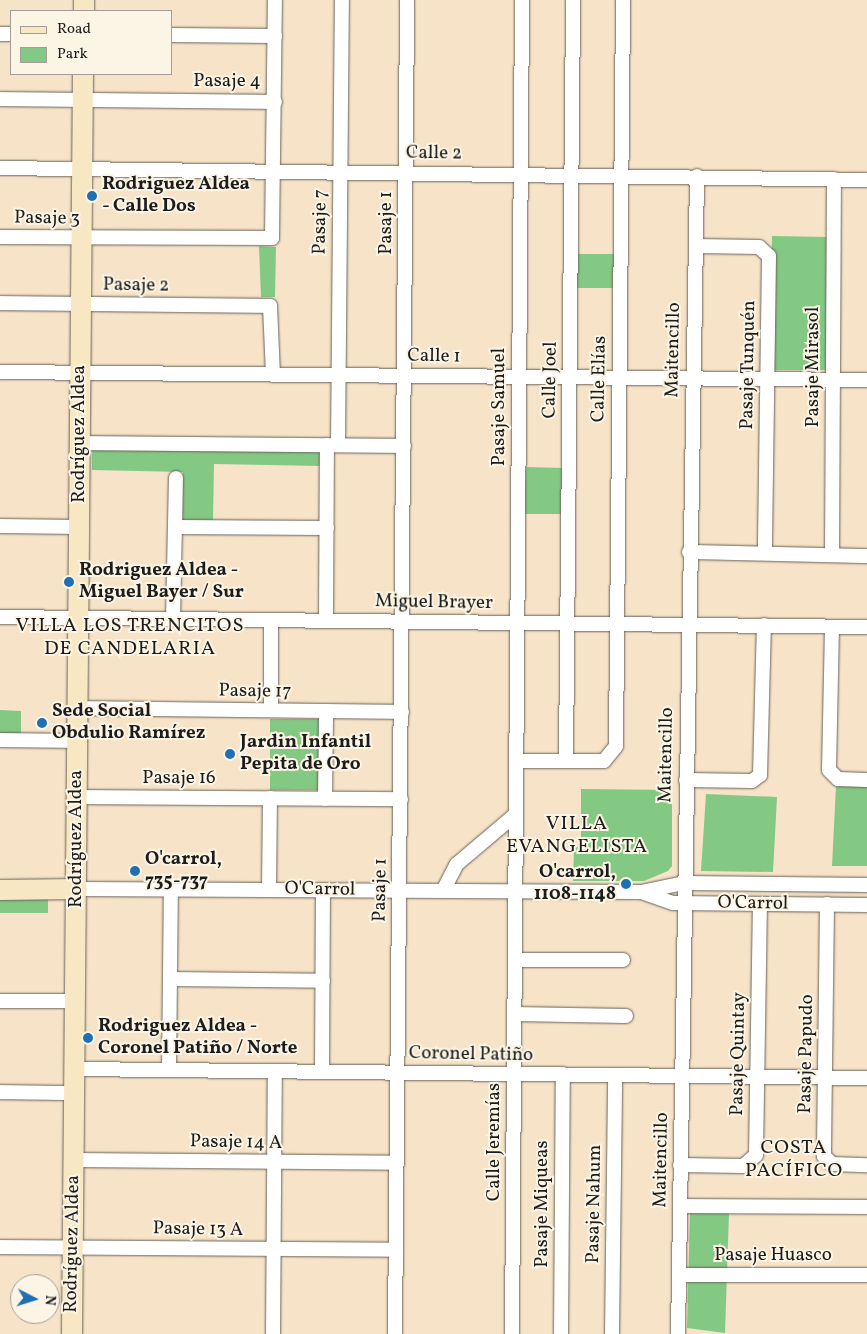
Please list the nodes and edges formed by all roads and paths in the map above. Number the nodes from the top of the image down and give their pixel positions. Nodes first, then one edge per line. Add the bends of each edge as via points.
1 (275, 0) edge
2 (342, 0) edge
3 (407, 0) edge
4 (522, 0) edge
5 (573, 0) edge
6 (623, 0) edge
7 (172, 35) edge
8 (275, 36) junction
9 (83, 75) edge
10 (0, 99) edge
11 (83, 100) junction
12 (275, 102) junction
13 (0, 168) edge
14 (82, 168) junction
15 (274, 171) junction
16 (340, 172) junction
17 (406, 173) junction
18 (520, 174) junction
19 (572, 175) junction
20 (621, 175) junction
21 (697, 176) junction
22 (834, 179) junction
23 (867, 180) edge
24 (0, 237) edge
25 (82, 238) junction
26 (696, 246) junction
27 (0, 303) edge
28 (81, 304) junction
29 (0, 372) edge
30 (81, 373) junction
31 (273, 375) junction
32 (338, 375) junction
33 (404, 376) junction
34 (519, 377) junction
35 (570, 378) junction
36 (619, 378) junction
37 (692, 379) junction
38 (767, 379) junction
39 (833, 380) junction
40 (867, 380) edge
41 (80, 443) junction
42 (332, 445) junction
43 (404, 446) junction
44 (176, 478) dead end
45 (0, 526) edge
46 (80, 527) junction
47 (175, 527) junction
48 (327, 528) junction
49 (689, 552) junction
50 (765, 553) junction
51 (832, 555) junction
52 (867, 556) edge
53 (0, 617) edge
54 (79, 618) junction
55 (173, 619) junction
56 (271, 620) junction
57 (326, 620) junction
58 (403, 621) junction
59 (517, 622) junction
60 (567, 623) junction
61 (617, 623) junction
62 (688, 624) junction
63 (764, 626) junction
64 (832, 627) junction
65 (867, 627) edge
66 (78, 708) junction
67 (271, 710) junction
68 (326, 711) junction
69 (402, 712) junction
70 (0, 740) edge
71 (78, 741) junction
72 (516, 761) junction
73 (566, 761) junction
74 (686, 780) junction
75 (867, 780) edge
76 (77, 797) junction
77 (270, 798) junction
78 (325, 799) junction
79 (401, 799) junction
80 (515, 814) junction
81 (684, 884) junction
82 (867, 885) edge
83 (77, 889) junction
84 (171, 889) junction
85 (0, 890) edge
86 (270, 890) junction
87 (323, 890) junction
88 (400, 891) junction
89 (444, 891) junction
90 (516, 891) junction
91 (641, 892) junction
92 (684, 903) junction
93 (760, 904) junction
94 (827, 904) junction
95 (867, 905) edge
96 (515, 960) junction
97 (623, 960) dead end
98 (170, 980) junction
99 (322, 981) junction
100 (0, 1001) edge
101 (76, 1001) junction
102 (514, 1014) junction
103 (626, 1016) dead end
104 (75, 1069) junction
105 (169, 1070) junction
106 (275, 1071) junction
107 (322, 1072) junction
108 (398, 1073) junction
109 (514, 1074) junction
110 (563, 1074) junction
111 (615, 1075) junction
112 (682, 1076) junction
113 (758, 1076) junction
114 (825, 1077) junction
115 (867, 1078) edge
116 (0, 1092) edge
117 (74, 1093) junction
118 (74, 1160) junction
119 (274, 1162) junction
120 (397, 1164) junction
121 (680, 1165) junction
122 (867, 1165) edge
123 (680, 1206) junction
124 (867, 1207) edge
125 (0, 1247) edge
126 (73, 1247) junction
127 (273, 1249) junction
128 (396, 1250) junction
129 (679, 1275) junction
130 (867, 1276) edge
131 (72, 1334) edge
132 (272, 1334) edge
133 (395, 1334) edge
134 (512, 1334) edge
135 (561, 1334) edge
136 (612, 1334) edge
137 (678, 1334) edge

1 - 8 street
2 - 16 street, Pasaje 7
3 - 17 street, Pasaje 1
4 - 18 street, Pasaje Samuel
5 - 19 street, Calle Joel
6 - 20 street, Calle Elías
7 - 8 street
8 - 12 street
9 - 11 main road, Rodríguez Aldea
10 - 11 street, Pasaje 4
11 - 12 street, Pasaje 4
11 - 14 main road, Rodríguez Aldea
12 - 15 street
13 - 14 street, Calle 2
14 - 15 street, Calle 2
14 - 25 main road, Rodríguez Aldea
15 - 16 street, Calle 2
15 - 25 street, Pasaje 3 via 272,238
16 - 17 street, Calle 2
16 - 32 street, Pasaje 7
17 - 18 street, Calle 2
17 - 33 street, Pasaje 1
18 - 19 street, Calle 2
18 - 34 street, Pasaje Samuel
19 - 20 street, Calle 2
19 - 35 street, Calle Joel
20 - 21 street, Calle 2
20 - 36 street, Calle Elías
21 - 22 street, Calle 2
21 - 26 street, Maitencillo
22 - 23 street, Calle 2
22 - 39 street, Pasaje Mirasol
24 - 25 street, Pasaje 3
25 - 28 main road, Rodríguez Aldea
26 - 37 street, Maitencillo
26 - 38 street, Pasaje Tunquén via 759,247 768,253
27 - 28 street, Pasaje 2
28 - 30 main road, Rodríguez Aldea
28 - 31 street, Pasaje 2 via 271,307
29 - 30 street, Calle 1
30 - 31 street, Calle 1
30 - 41 main road, Rodríguez Aldea
31 - 32 street, Calle 1
32 - 33 street, Calle 1
32 - 42 street, Pasaje 7
33 - 34 street, Calle 1
33 - 43 street, Pasaje 1
34 - 35 street, Calle 1
34 - 59 street, Pasaje Samuel
35 - 36 street, Calle 1
35 - 60 street, Calle Joel
36 - 37 street, Calle 1
36 - 61 street, Calle Elías
37 - 38 street, Calle 1
37 - 49 street, Maitencillo
38 - 39 street, Calle 1
38 - 50 street, Pasaje Tunquén
39 - 40 street, Calle 1
39 - 51 street, Pasaje Mirasol
41 - 42 street
41 - 46 main road, Rodríguez Aldea
42 - 43 street
42 - 48 street, Pasaje 7
43 - 58 street, Pasaje 1
44 - 47 street
45 - 46 street
46 - 54 main road, Rodríguez Aldea
47 - 48 street
47 - 55 street
48 - 57 street, Pasaje 7
49 - 50 street
49 - 62 street, Maitencillo
50 - 51 street
51 - 52 street
53 - 54 street, Miguel Brayer
54 - 55 street, Miguel Brayer
54 - 66 main road, Rodríguez Aldea
55 - 56 street, Miguel Brayer
56 - 57 street, Miguel Brayer
56 - 67 street
57 - 58 street, Miguel Brayer
58 - 59 street, Miguel Brayer
58 - 69 street, Pasaje 1
59 - 60 street, Miguel Brayer
59 - 72 street, Pasaje Samuel
60 - 61 street, Miguel Brayer
60 - 73 street, Calle Joel
61 - 62 street, Miguel Brayer
61 - 73 street, Calle Elías via 616,746 611,757
62 - 63 street, Miguel Brayer
62 - 74 street, Maitencillo
63 - 64 street, Miguel Brayer
63 - 74 street via 758,778
64 - 65 street, Miguel Brayer
64 - 75 street via 832,776
66 - 67 street, Pasaje 17
66 - 71 main road, Rodríguez Aldea
67 - 68 street, Pasaje 17
68 - 69 street, Pasaje 17
68 - 78 street
69 - 79 street, Pasaje 1
70 - 71 street
71 - 76 main road, Rodríguez Aldea
72 - 73 street
72 - 80 street, Pasaje Samuel
74 - 81 street, Maitencillo
76 - 77 street, Pasaje 16
76 - 83 main road, Rodríguez Aldea
77 - 78 street, Pasaje 16
77 - 86 street
78 - 79 street, Pasaje 16
79 - 88 street, Pasaje 1
80 - 89 street via 457,864
80 - 90 street, Pasaje Samuel
81 - 82 street, O'Carrol
81 - 91 street, O'Carrol
81 - 92 street, Maitencillo
83 - 84 street, O'Carrol
83 - 85 main road, O'Carrol
83 - 101 main road, Rodríguez Aldea
84 - 86 street, O'Carrol
84 - 98 street
86 - 87 street, O'Carrol
87 - 88 street, O'Carrol
87 - 99 street
88 - 89 street, O'Carrol
88 - 108 street, Pasaje 1
89 - 90 street, O'Carrol
90 - 91 street, O'Carrol
90 - 96 street, Calle Jeremías
91 - 92 street, O'Carrol
92 - 93 street, O'Carrol
92 - 112 street, Maitencillo
93 - 94 street, O'Carrol
93 - 113 street, Pasaje Quintay
94 - 95 street, O'Carrol
94 - 114 street, Pasaje Papudo
96 - 97 street
96 - 102 street, Calle Jeremías
98 - 99 street
98 - 105 street
99 - 107 street
100 - 101 street
101 - 104 main road, Rodríguez Aldea
102 - 103 street
102 - 109 street, Calle Jeremías
104 - 105 street, Coronel Patiño
104 - 117 main road, Rodríguez Aldea
105 - 106 street, Coronel Patiño
106 - 107 street, Coronel Patiño
106 - 119 street
107 - 108 street, Coronel Patiño
108 - 109 street, Coronel Patiño
108 - 120 street, Pasaje 1
109 - 110 street, Coronel Patiño
109 - 134 street, Calle Jeremías
110 - 111 street, Coronel Patiño
110 - 135 street, Pasaje Miqueas
111 - 112 street, Coronel Patiño
111 - 136 street, Pasaje Nahum
112 - 113 street, Coronel Patiño
112 - 121 street, Maitencillo
113 - 114 street, Coronel Patiño
113 - 121 street, Pasaje Quintay via 753,1161 743,1166
114 - 115 street, Coronel Patiño
114 - 122 street, Pasaje Papudo via 825,1159 832,1164
116 - 117 street
117 - 118 main road, Rodríguez Aldea
118 - 119 street, Pasaje 14 A
118 - 126 main road, Rodríguez Aldea
119 - 120 street, Pasaje 14 A
119 - 127 street
120 - 128 street, Pasaje 1
121 - 123 street, Maitencillo
123 - 124 street
123 - 129 street, Maitencillo
125 - 126 street, Pasaje 13 A
126 - 127 street, Pasaje 13 A
126 - 131 main road, Rodríguez Aldea
127 - 128 street, Pasaje 13 A
127 - 132 street
128 - 133 street, Pasaje 1
129 - 130 street, Pasaje Huasco
129 - 137 street, Maitencillo

